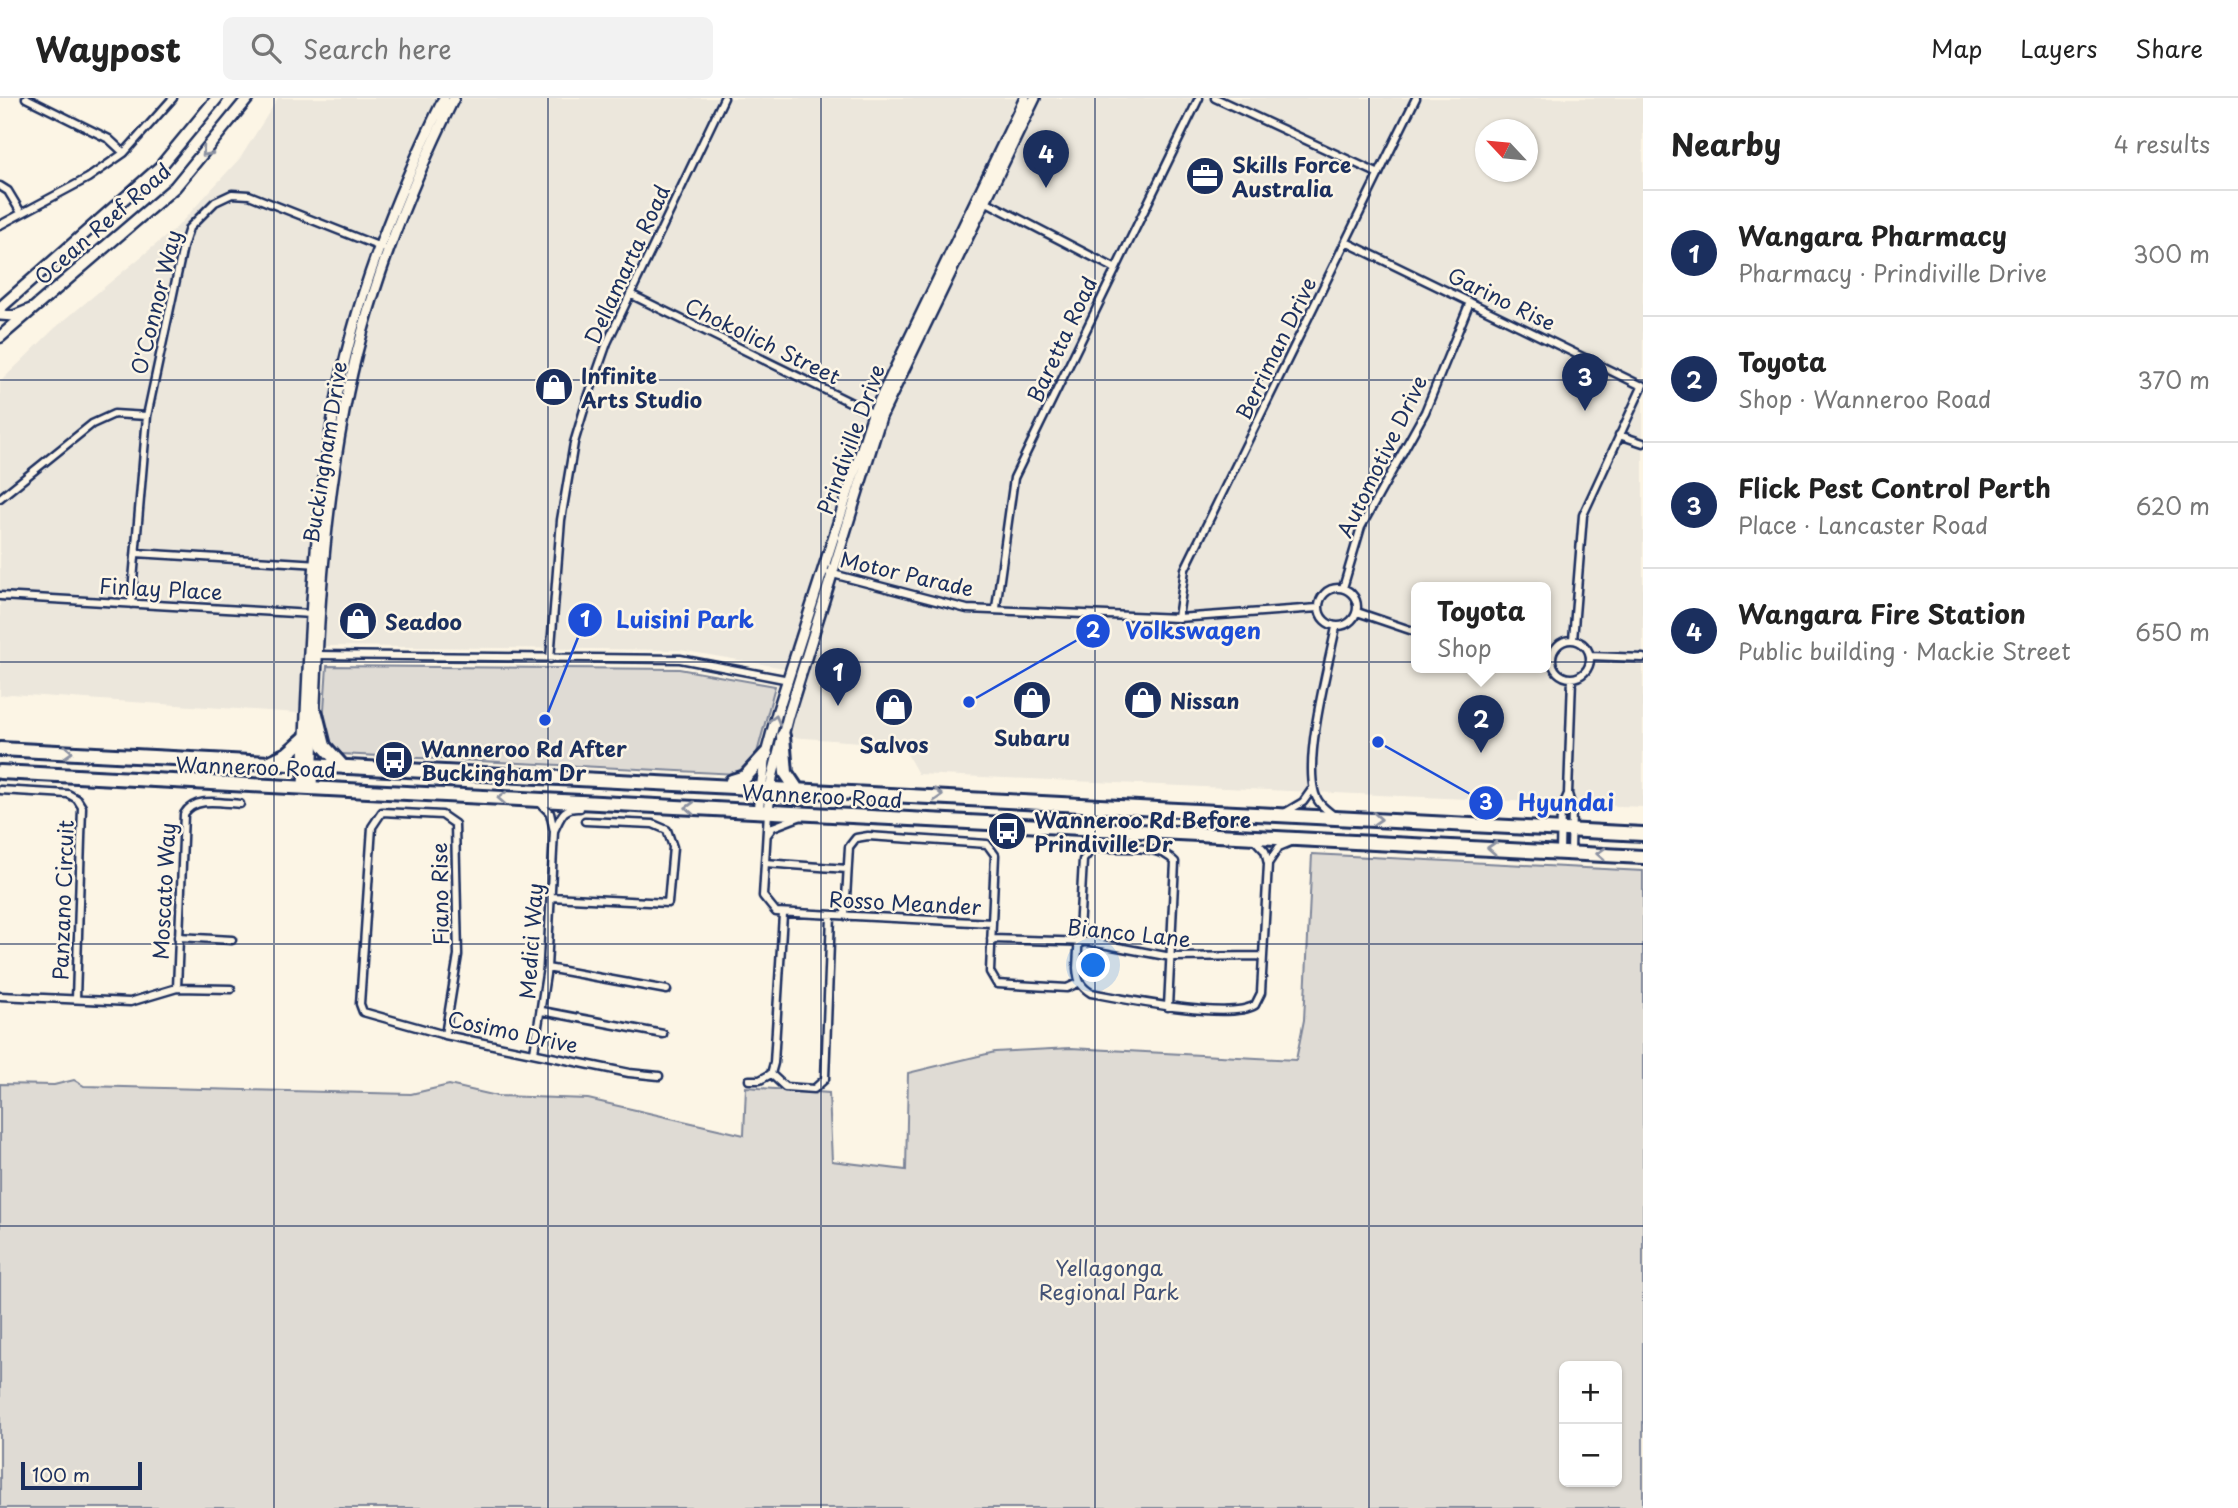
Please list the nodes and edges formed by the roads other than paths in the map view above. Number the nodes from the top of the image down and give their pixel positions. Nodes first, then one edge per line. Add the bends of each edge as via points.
1 (26, 98) edge
2 (173, 98) edge
3 (217, 98) edge
4 (248, 98) edge
5 (444, 98) edge
6 (454, 98) edge
7 (724, 98) edge
8 (1025, 98) edge
9 (1035, 98) edge
10 (1199, 98) edge
11 (1215, 98) edge
12 (1416, 98) edge
13 (124, 153) junction
14 (1379, 174) junction
15 (0, 186) edge
16 (981, 199) junction
17 (20, 211) junction
18 (0, 225) edge
19 (1346, 242) junction
20 (384, 248) junction
21 (1114, 268) junction
22 (630, 294) junction
23 (1470, 302) junction
24 (36, 307) junction
25 (0, 308) edge
26 (0, 315) edge
27 (0, 337) edge
28 (1643, 386) edge
29 (147, 416) junction
30 (877, 416) junction
31 (1619, 435) junction
32 (1643, 443) edge
33 (0, 498) edge
34 (136, 553) junction
35 (319, 564) junction
36 (827, 572) junction
37 (1343, 588) junction
38 (0, 596) edge
39 (131, 604) junction
40 (996, 608) junction
41 (1318, 608) junction
42 (1357, 612) junction
43 (316, 614) junction
44 (1178, 618) junction
45 (1336, 626) junction
46 (1411, 630) edge
47 (1573, 640) junction
48 (314, 655) junction
49 (1551, 656) edge
50 (1590, 656) junction
51 (1643, 658) edge
52 (551, 659) junction
53 (1551, 662) edge
54 (1572, 678) junction
55 (793, 681) junction
56 (316, 714) junction
57 (783, 736) junction
58 (305, 738) junction
59 (0, 749) edge
60 (766, 754) junction
61 (267, 763) junction
62 (309, 766) junction
63 (344, 767) junction
64 (0, 772) edge
65 (718, 784) junction
66 (765, 786) junction
67 (308, 787) junction
68 (796, 788) junction
69 (1313, 788) junction
70 (0, 790) edge
71 (538, 800) junction
72 (594, 803) junction
73 (240, 804) dead end
74 (763, 811) junction
75 (816, 813) junction
76 (1284, 813) junction
77 (1335, 816) junction
78 (585, 821) dead end
79 (1566, 830) junction
80 (554, 831) junction
81 (1643, 834) edge
82 (1252, 836) junction
83 (766, 837) junction
84 (1297, 839) junction
85 (1565, 852) junction
86 (1643, 857) edge
87 (765, 863) junction
88 (1268, 864) junction
89 (847, 869) junction
90 (551, 897) junction
91 (783, 914) junction
92 (831, 915) junction
93 (845, 916) junction
94 (992, 923) junction
95 (178, 937) junction
96 (991, 939) junction
97 (232, 940) dead end
98 (1078, 943) junction
99 (1171, 957) junction
100 (1264, 957) junction
101 (547, 968) junction
102 (1079, 983) junction
103 (177, 988) junction
104 (230, 989) dead end
105 (667, 990) dead end
106 (0, 996) edge
107 (76, 999) junction
108 (1168, 1007) junction
109 (542, 1011) junction
110 (363, 1012) joint
111 (663, 1034) dead end
112 (445, 1035) junction
113 (534, 1052) junction
114 (771, 1074) junction
115 (659, 1076) dead end
116 (749, 1080) dead end

1 - 13 street via 109,139
2 - 13 street
3 - 25 main road, Ocean Reef Road via 160,167
4 -> 24 main road, Ocean Reef Road via 175,187
5 - 20 street, Buckingham Drive
6 - 20 street, Buckingham Drive
7 - 22 street, Dellamarta Road
8 - 16 street, Prindiville Drive
9 - 16 street, Prindiville Drive
10 - 21 street, Baretta Road
11 - 14 street
12 - 14 street, Berriman Drive
13 - 17 street
14 - 19 street, Berriman Drive
15 - 17 street
16 - 21 street
16 - 30 street, Prindiville Drive
17 - 18 street
19 - 23 street, Garino Rise
19 - 44 street, Berriman Drive via 1185,569
20 - 29 street, O'Connor Way via 249,195 232,194 215,202 189,228
20 - 35 street, Buckingham Drive via 334,410
21 - 40 street, Baretta Road via 1014,478
22 - 30 street, Chokolich Street
22 - 52 street, Dellamarta Road via 607,343 574,443 561,520
23 - 28 street, Garino Rise
23 - 37 street, Automotive Drive via 1425,412 1361,527
24 - 26 street via 13,316
24 - 27 main road, Ocean Reef Road
28 - 31 street
29 - 33 street via 114,414 92,424
29 - 34 street, O'Connor Way
30 - 36 street, Prindiville Drive
31 - 32 street
31 - 47 street via 1583,515
34 - 35 street
34 - 39 street, O'Connor Way
35 - 43 street, Buckingham Drive
36 - 40 street, Motor Parade via 967,609
36 - 55 street, Prindiville Drive
37 - 41 street via 1329,590
37 - 42 street via 1355,597
38 - 39 street, Finlay Place
39 - 43 street, Finlay Place
40 - 44 street, Motor Parade
41 - 44 street, Motor Parade
41 - 45 street via 1323,620
42 - 45 street via 1349,623
42 - 46 street
43 - 48 street, Buckingham Drive
45 - 69 street via 1315,730
47 - 49 street via 1561,643
47 - 50 street via 1584,645
48 - 52 street
48 - 56 street, Buckingham Drive
48 - 58 street, Buckingham Drive
50 - 51 street
50 - 54 street via 1588,668
52 - 55 street via 680,659
53 - 54 street via 1561,674
54 - 79 street via 1568,793 1561,809
55 - 57 street, Prindiville Drive
60 -> 55 street, Prindiville Drive
56 - 62 street, Buckingham Drive
56 - 63 highway via 324,746
57 - 66 street, Prindiville Drive
57 - 68 highway via 786,773
58 - 61 highway
58 - 62 street, Buckingham Drive
59 -> 61 highway, Wanneroo Road
60 - 65 highway via 745,777
60 - 66 street, Prindiville Drive
61 - 62 highway, Wanneroo Road
62 - 63 highway, Wanneroo Road
62 - 67 street, Buckingham Drive
63 - 65 highway, Wanneroo Road
64 - 67 highway, Wanneroo Road
65 - 66 highway, Wanneroo Road
66 - 68 highway, Wanneroo Road
66 - 74 street, Prindiville Drive
71 -> 67 highway, Wanneroo Road
68 -> 76 highway, Wanneroo Road
69 - 76 street via 1303,802
69 - 77 street via 1321,806
70 - 107 street, Panzano Circuit via 68,794 81,803
71 - 72 highway, Wanneroo Road
71 - 80 street, Medici Way via 550,813
74 -> 72 highway, Wanneroo Road
72 - 80 street via 561,813
73 - 95 street, Moscato Way via 200,802 186,811
74 - 75 highway, Wanneroo Road
74 - 83 street
75 - 82 highway, Wanneroo Road
75 - 83 street via 773,827
76 - 77 highway, Wanneroo Road
77 -> 79 highway, Wanneroo Road
78 - 90 street via 653,824 667,830 673,847 668,902
79 - 81 highway, Wanneroo Road
79 - 85 street
80 - 90 street, Medici Way
82 - 84 highway, Wanneroo Road
82 - 88 street via 1265,851
83 - 87 street
85 -> 84 highway, Wanneroo Road
84 - 88 street via 1279,847
86 -> 85 highway, Wanneroo Road
87 - 89 street
87 - 91 street via 763,896
88 - 100 street
89 - 93 street
89 - 94 street via 849,847 861,836 987,844 995,855
90 - 101 street, Medici Way
91 - 92 street, Rosso Meander
91 - 114 street
92 - 93 street, Rosso Meander
92 - 114 street via 825,1079 814,1089 785,1087
93 - 94 street, Rosso Meander
94 - 96 street, Rosso Meander
95 - 97 street
95 - 103 street, Moscato Way
96 - 98 street, Bianco Lane
96 - 102 street, Rosso Meander via 990,972 997,984 1067,988
98 - 99 street, Bianco Lane
98 - 99 street via 1086,855 1098,848 1155,851 1175,862
98 - 102 street
99 - 100 street, Bianco Lane
99 - 108 street
100 - 108 street via 1261,993 1251,1008
101 - 105 street
101 - 109 street, Medici Way
102 - 108 street via 1091,993
103 - 104 street
103 - 107 street via 130,1002
106 - 107 street
109 - 111 street
109 - 113 street, Medici Way
110 - 112 street, Cosimo Drive
110 - 112 street, Fiano Rise via 373,823 386,811 447,816 457,830 458,924 456,978
112 - 113 street, Cosimo Drive
113 - 115 street, Cosimo Drive
114 - 116 street

